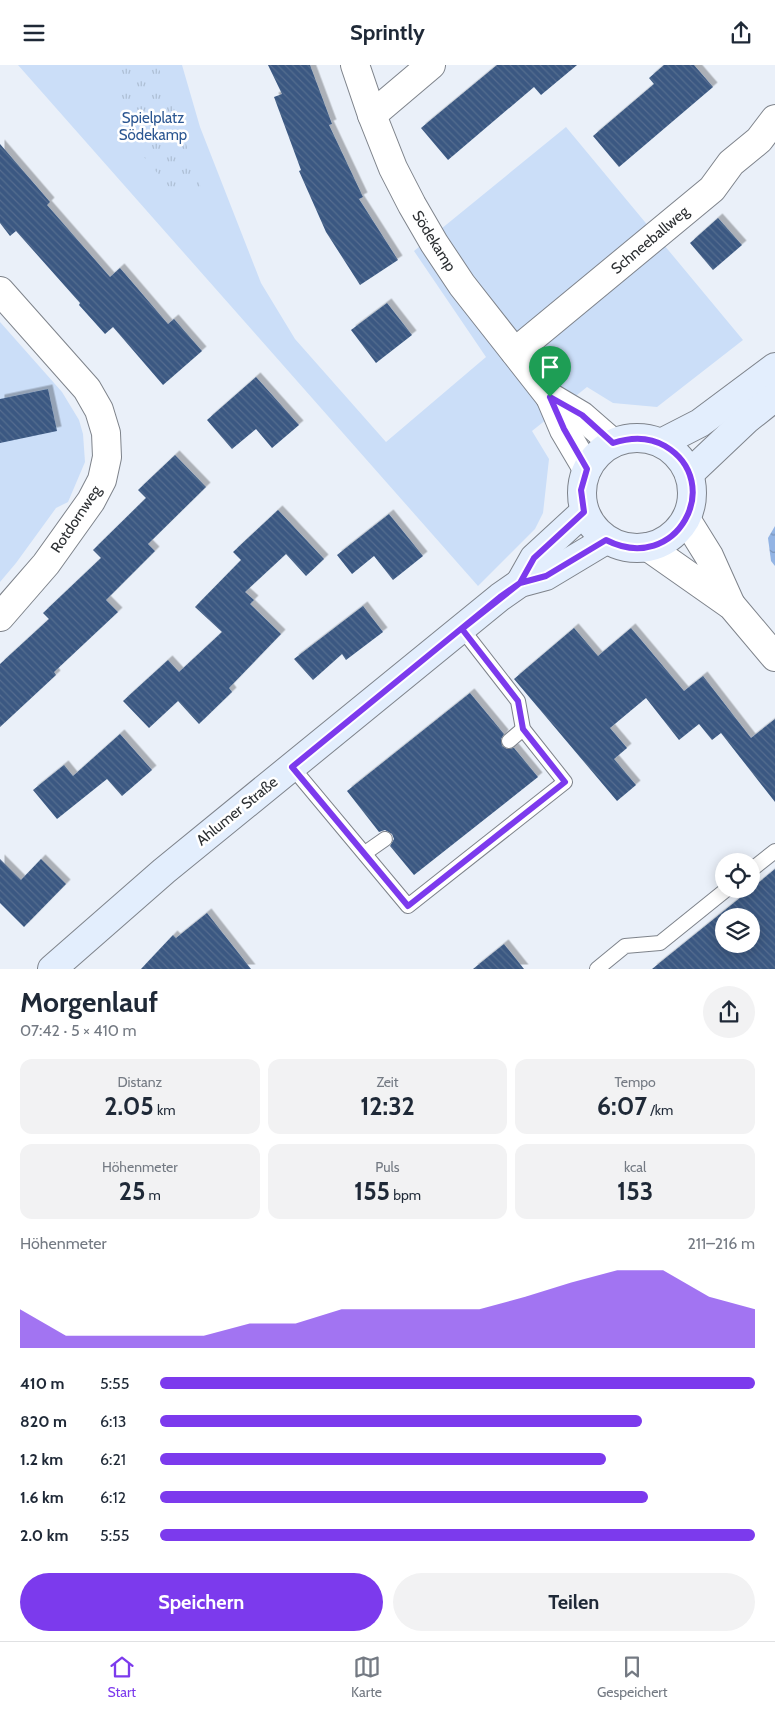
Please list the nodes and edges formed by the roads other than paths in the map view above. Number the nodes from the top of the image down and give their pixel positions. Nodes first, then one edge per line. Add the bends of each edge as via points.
1 (354, 65) edge
2 (431, 65) edge
3 (372, 115) junction
4 (775, 119) edge
5 (0, 291) edge
6 (516, 352) junction
7 (775, 367) edge
8 (550, 397) junction
9 (775, 397) edge
10 (613, 443) junction
11 (661, 443) junction
12 (587, 469) junction
13 (689, 474) junction
14 (584, 512) junction
15 (686, 519) junction
16 (606, 540) junction
17 (648, 547) junction
18 (520, 583) junction
19 (732, 606) junction
20 (0, 617) edge
21 (462, 629) junction
22 (775, 657) edge
23 (523, 729) junction
24 (509, 741) dead end
25 (292, 767) junction
26 (385, 839) dead end
27 (775, 851) edge
28 (365, 853) junction
29 (760, 863) edge
30 (716, 898) edge
31 (52, 969) edge
32 (597, 969) edge

1 - 3 street, Södekamp
2 - 3 street
3 - 6 street, Södekamp via 393,168 434,243 462,285
4 - 6 street, Schneeballweg via 759,140 731,163 712,189
5 - 20 street, Rotdornweg via 87,389 99,410 106,433 107,457 102,480 91,501 46,564
6 - 8 street, Södekamp
7 - 11 main road via 719,411
8 - 10 street, Södekamp via 582,415
8 - 12 street, Södekamp
9 - 13 main road
10 - 11 main road via 637,437
10 - 12 main road via 594,458
11 - 13 main road via 678,456
12 - 14 main road via 581,490
13 - 15 main road via 692,497
14 - 16 main road
14 - 18 main road, Ahlumer Straße via 534,558
15 - 17 main road via 670,538
15 - 19 street
16 - 17 main road via 626,548
16 - 18 main road, Ahlumer Straße via 546,576
17 - 19 street
18 - 21 main road, Ahlumer Straße
19 - 22 street
21 - 23 lane via 518,701
21 - 25 main road, Ahlumer Straße
23 - 24 lane
23 - 28 lane via 565,782 408,906
25 - 28 lane
25 - 31 main road, Ahlumer Straße via 164,871
26 - 28 lane
27 - 29 lane
30 - 32 lane via 660,943 625,946

